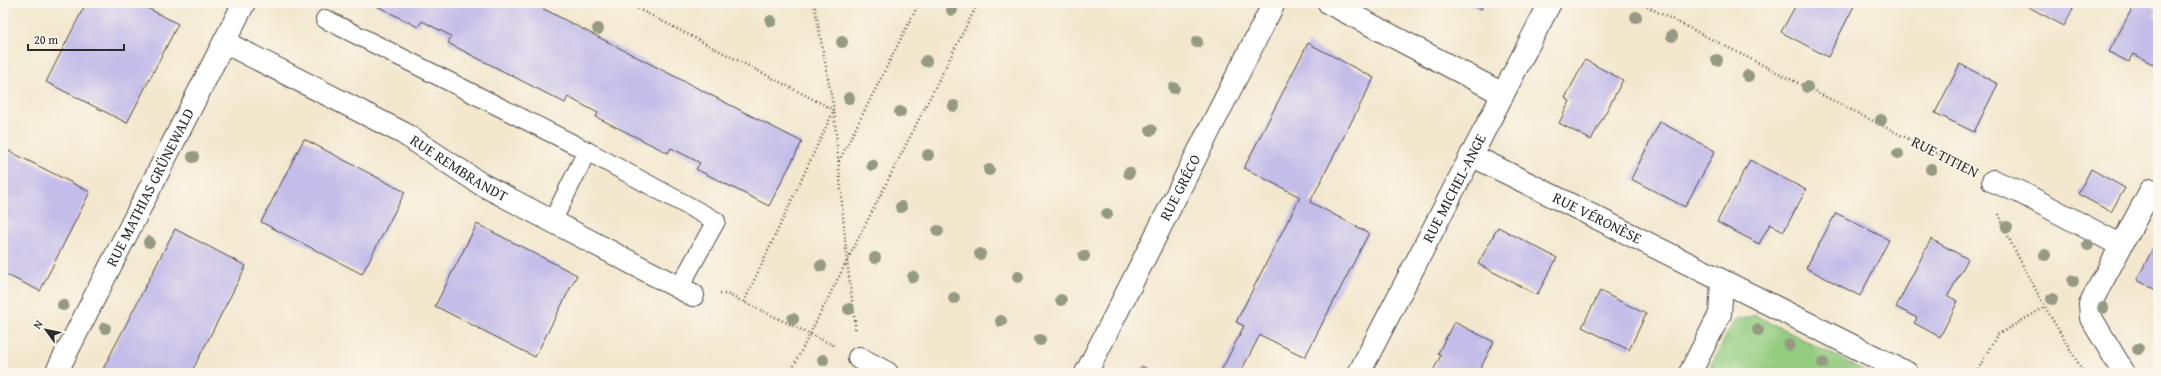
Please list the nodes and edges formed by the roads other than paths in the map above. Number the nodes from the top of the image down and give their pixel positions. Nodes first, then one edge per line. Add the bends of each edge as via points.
1 (244, 3) edge
2 (1274, 3) edge
3 (1329, 3) edge
4 (1550, 3) edge
5 (325, 19) dead end
6 (224, 42) junction
7 (1503, 94) junction
8 (587, 151) junction
9 (1471, 154) junction
10 (1993, 181) road end
11 (2151, 190) dead end
12 (552, 222) junction
13 (2120, 245) junction
14 (1722, 282) junction
15 (686, 291) joint
16 (859, 358) road end
17 (56, 373) edge
18 (887, 373) edge
19 (1086, 373) edge
20 (1359, 373) edge
21 (1690, 373) edge
22 (1907, 373) edge
23 (2124, 373) edge

1 - 6 street, RUE MATHIAS GRÜNEWALD
2 - 19 street, RUE GRÉCO
3 - 7 street
4 - 7 street, RUE MICHEL-ANGE
5 - 8 lane
6 - 12 street, RUE REMBRANDT via 403,133 481,184
6 - 17 street, RUE MATHIAS GRÜNEWALD
7 - 9 street, RUE MICHEL-ANGE
8 - 12 lane
8 - 15 lane via 716,220
9 - 14 street, RUE VÉRONÈSE
9 - 20 street, RUE MICHEL-ANGE
10 - 13 street, RUE TITIEN via 2020,192
11 - 13 street
12 - 15 street, RUE REMBRANDT
13 - 23 street via 2090,304 2091,318
14 - 21 street via 1720,314
14 - 22 street, RUE VÉRONÈSE
16 - 18 street

